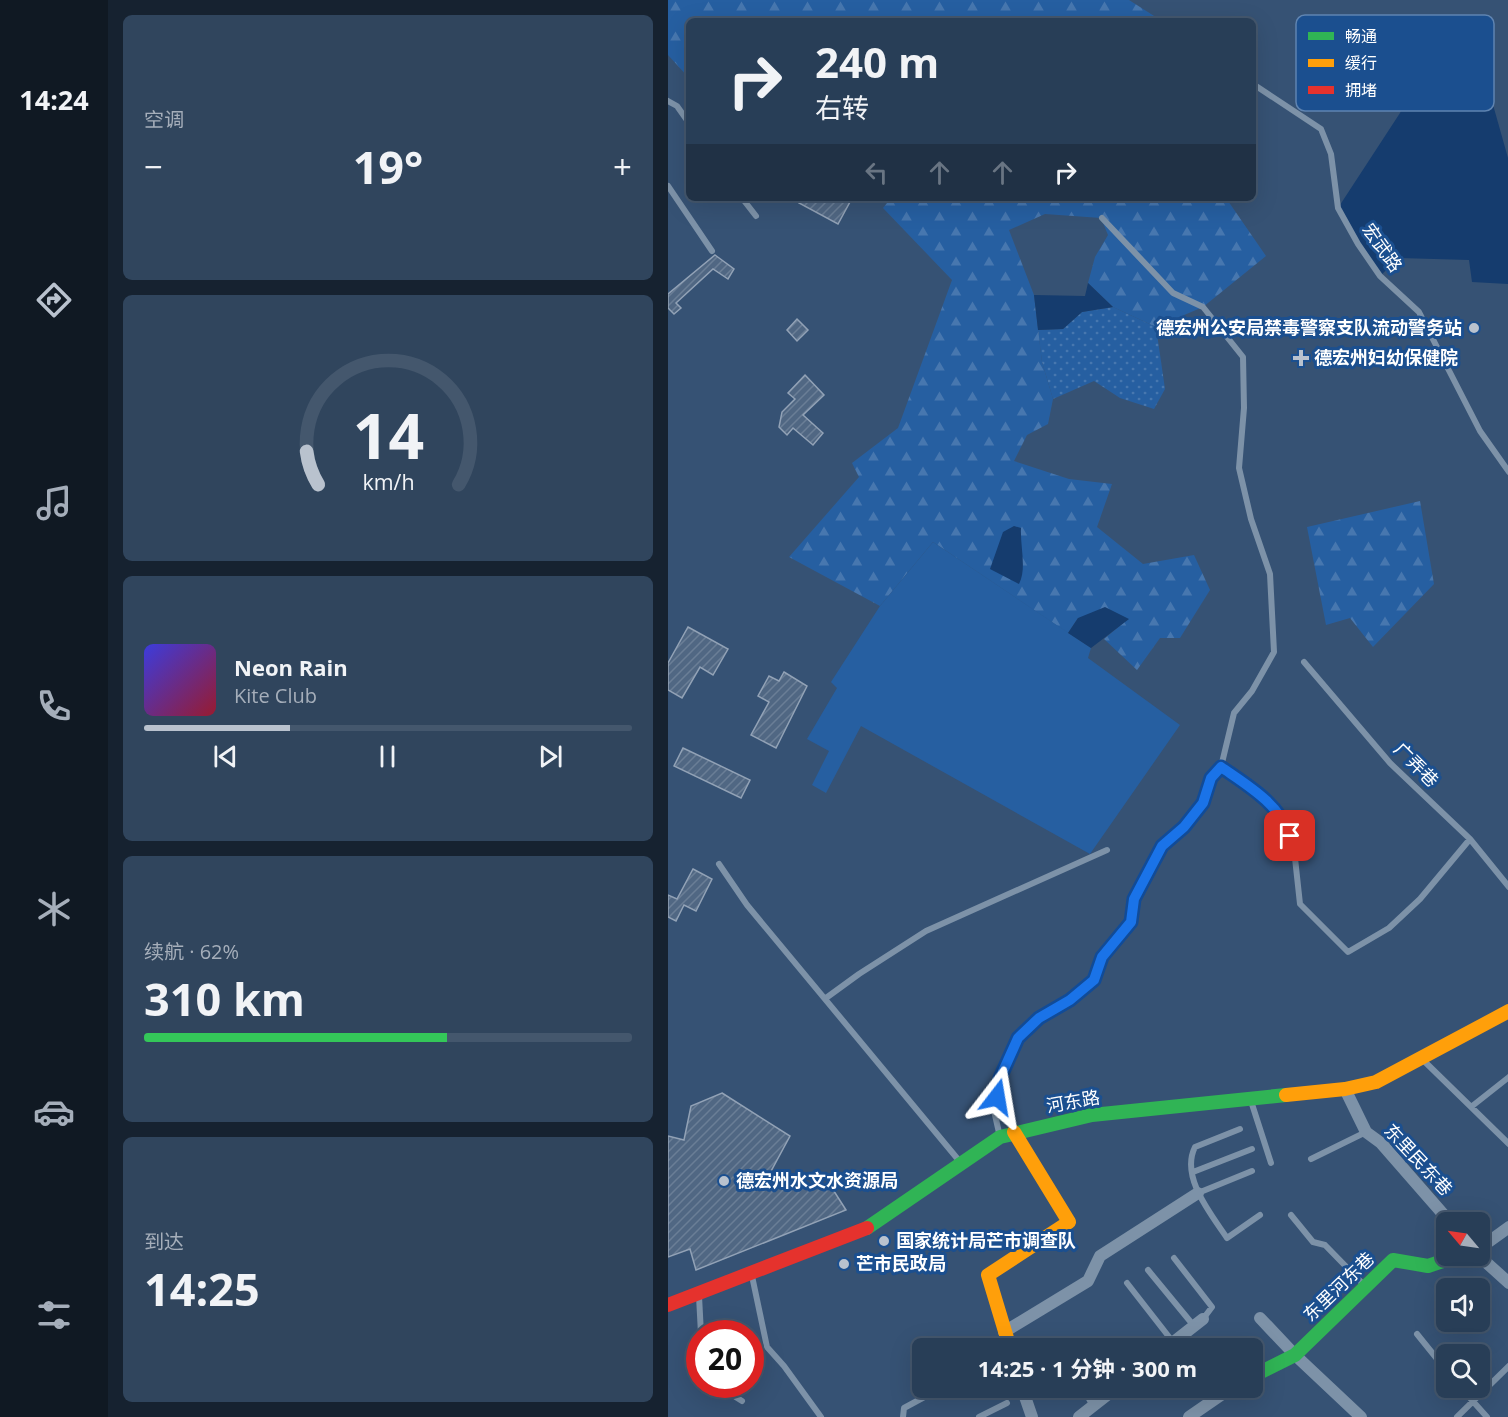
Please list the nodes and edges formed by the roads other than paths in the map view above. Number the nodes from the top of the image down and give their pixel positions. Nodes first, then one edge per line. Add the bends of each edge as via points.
1 (1256, 86) edge
2 (668, 101) edge
3 (686, 119) edge
4 (668, 186) edge
5 (745, 201) edge
6 (756, 216) dead end
7 (1102, 218) dead end
8 (712, 251) dead end
9 (1508, 472) edge
10 (1304, 662) dead end
11 (1221, 767) junction
12 (1470, 839) junction
13 (1107, 850) dead end
14 (719, 864) dead end
15 (1508, 887) edge
16 (826, 998) junction
17 (1508, 1011) edge
18 (1422, 1059) junction
19 (1508, 1077) edge
20 (1345, 1089) junction
21 (1250, 1099) junction
22 (1470, 1107) junction
23 (1240, 1130) dead end
24 (1014, 1132) junction
25 (1366, 1132) junction
26 (1000, 1137) junction
27 (1508, 1144) edge
28 (1252, 1149) dead end
29 (1311, 1159) dead end
30 (961, 1163) junction
31 (1271, 1163) dead end
32 (1252, 1171) dead end
33 (1193, 1172) junction
34 (1198, 1193) junction
35 (1441, 1212) edge
36 (1260, 1215) dead end
37 (1291, 1215) dead end
38 (1508, 1227) edge
39 (1490, 1240) edge
40 (1174, 1258) dead end
41 (1436, 1263) edge
42 (1490, 1266) edge
43 (1148, 1270) dead end
44 (751, 1273) junction
45 (1127, 1283) dead end
46 (1508, 1283) edge
47 (1365, 1287) junction
48 (699, 1293) junction
49 (668, 1305) edge
50 (1260, 1318) dead end
51 (700, 1320) edge
52 (1199, 1322) junction
53 (1004, 1332) junction
54 (1417, 1334) dead end
55 (1006, 1338) edge
56 (1164, 1338) edge
57 (1179, 1338) edge
58 (1295, 1355) junction
59 (1436, 1358) edge
60 (1508, 1366) edge
61 (1263, 1371) edge
62 (737, 1398) edge
63 (922, 1398) edge
64 (1025, 1398) edge
65 (1089, 1398) edge
66 (1103, 1398) edge
67 (1216, 1398) edge
68 (1470, 1398) edge
69 (742, 1401) dead end
70 (1473, 1402) junction
71 (1007, 1403) dead end
72 (1093, 1406) junction
73 (821, 1417) edge
74 (903, 1417) edge
75 (979, 1417) edge
76 (1032, 1417) edge
77 (1079, 1417) edge
78 (1188, 1417) edge
79 (1361, 1417) edge
80 (1457, 1417) edge
81 (1487, 1417) edge

1 - 9 lane, 宏武路 via 1321,129 1331,154 1338,208 1380,276 1419,312 1480,431
2 - 3 lane
4 - 8 lane
5 - 6 lane
7 - 11 lane via 1173,293 1203,307 1243,357 1239,468 1270,574 1275,638 1274,652 1234,713
10 - 12 lane, 广弄巷 via 1390,763
11 - 12 lane via 1263,797 1286,822 1294,849 1300,904 1348,952 1389,928 1420,899
11 - 26 lane via 1211,778 1203,803 1162,846 1134,899 1131,922 1102,957 1094,980 1039,1018 1018,1038 1000,1078 995,1115
12 - 15 lane, 广弄巷
13 - 16 lane via 926,930
14 - 16 lane via 747,905
16 - 30 lane
17 - 18 main road, 河东路
18 - 20 main road, 河东路 via 1376,1082
18 - 22 lane
19 - 22 lane
20 - 21 main road, 河东路
20 - 25 street, 东里民东巷
21 - 24 main road, 河东路 via 1092,1115
21 - 31 lane
22 - 27 lane
23 - 33 lane via 1195,1147 1190,1156
24 - 26 main road, 河东路
24 - 53 main road via 1069,1222 988,1275
25 - 29 lane
25 - 35 street, 东里民东巷 via 1381,1143
26 - 30 main road, 河东路
28 - 33 lane
30 - 44 main road, 河东路 via 862,1230
32 - 34 lane
33 - 34 lane
34 - 36 lane via 1227,1238
34 - 53 street via 1100,1256 1088,1281
37 - 47 lane via 1313,1242 1325,1245
38 - 39 street
40 - 52 lane via 1212,1308
41 - 47 main road, 东里河东巷 via 1428,1266 1393,1260
42 - 46 street
43 - 52 lane
44 - 48 main road, 河东路
44 - 73 lane via 767,1347
45 - 56 lane
47 - 58 main road, 东里河东巷
48 - 49 main road, 河东路
48 - 51 lane
50 - 58 street
52 - 57 street
53 - 55 main road
54 - 59 lane
58 - 61 main road, 东里河东巷
58 - 79 street
60 - 70 lane
62 - 69 lane
63 - 74 lane via 904,1408
64 - 76 street
65 - 72 lane
66 - 72 street
67 - 78 street
68 - 70 lane
70 - 80 lane
70 - 81 lane
71 - 75 lane
72 - 77 street

